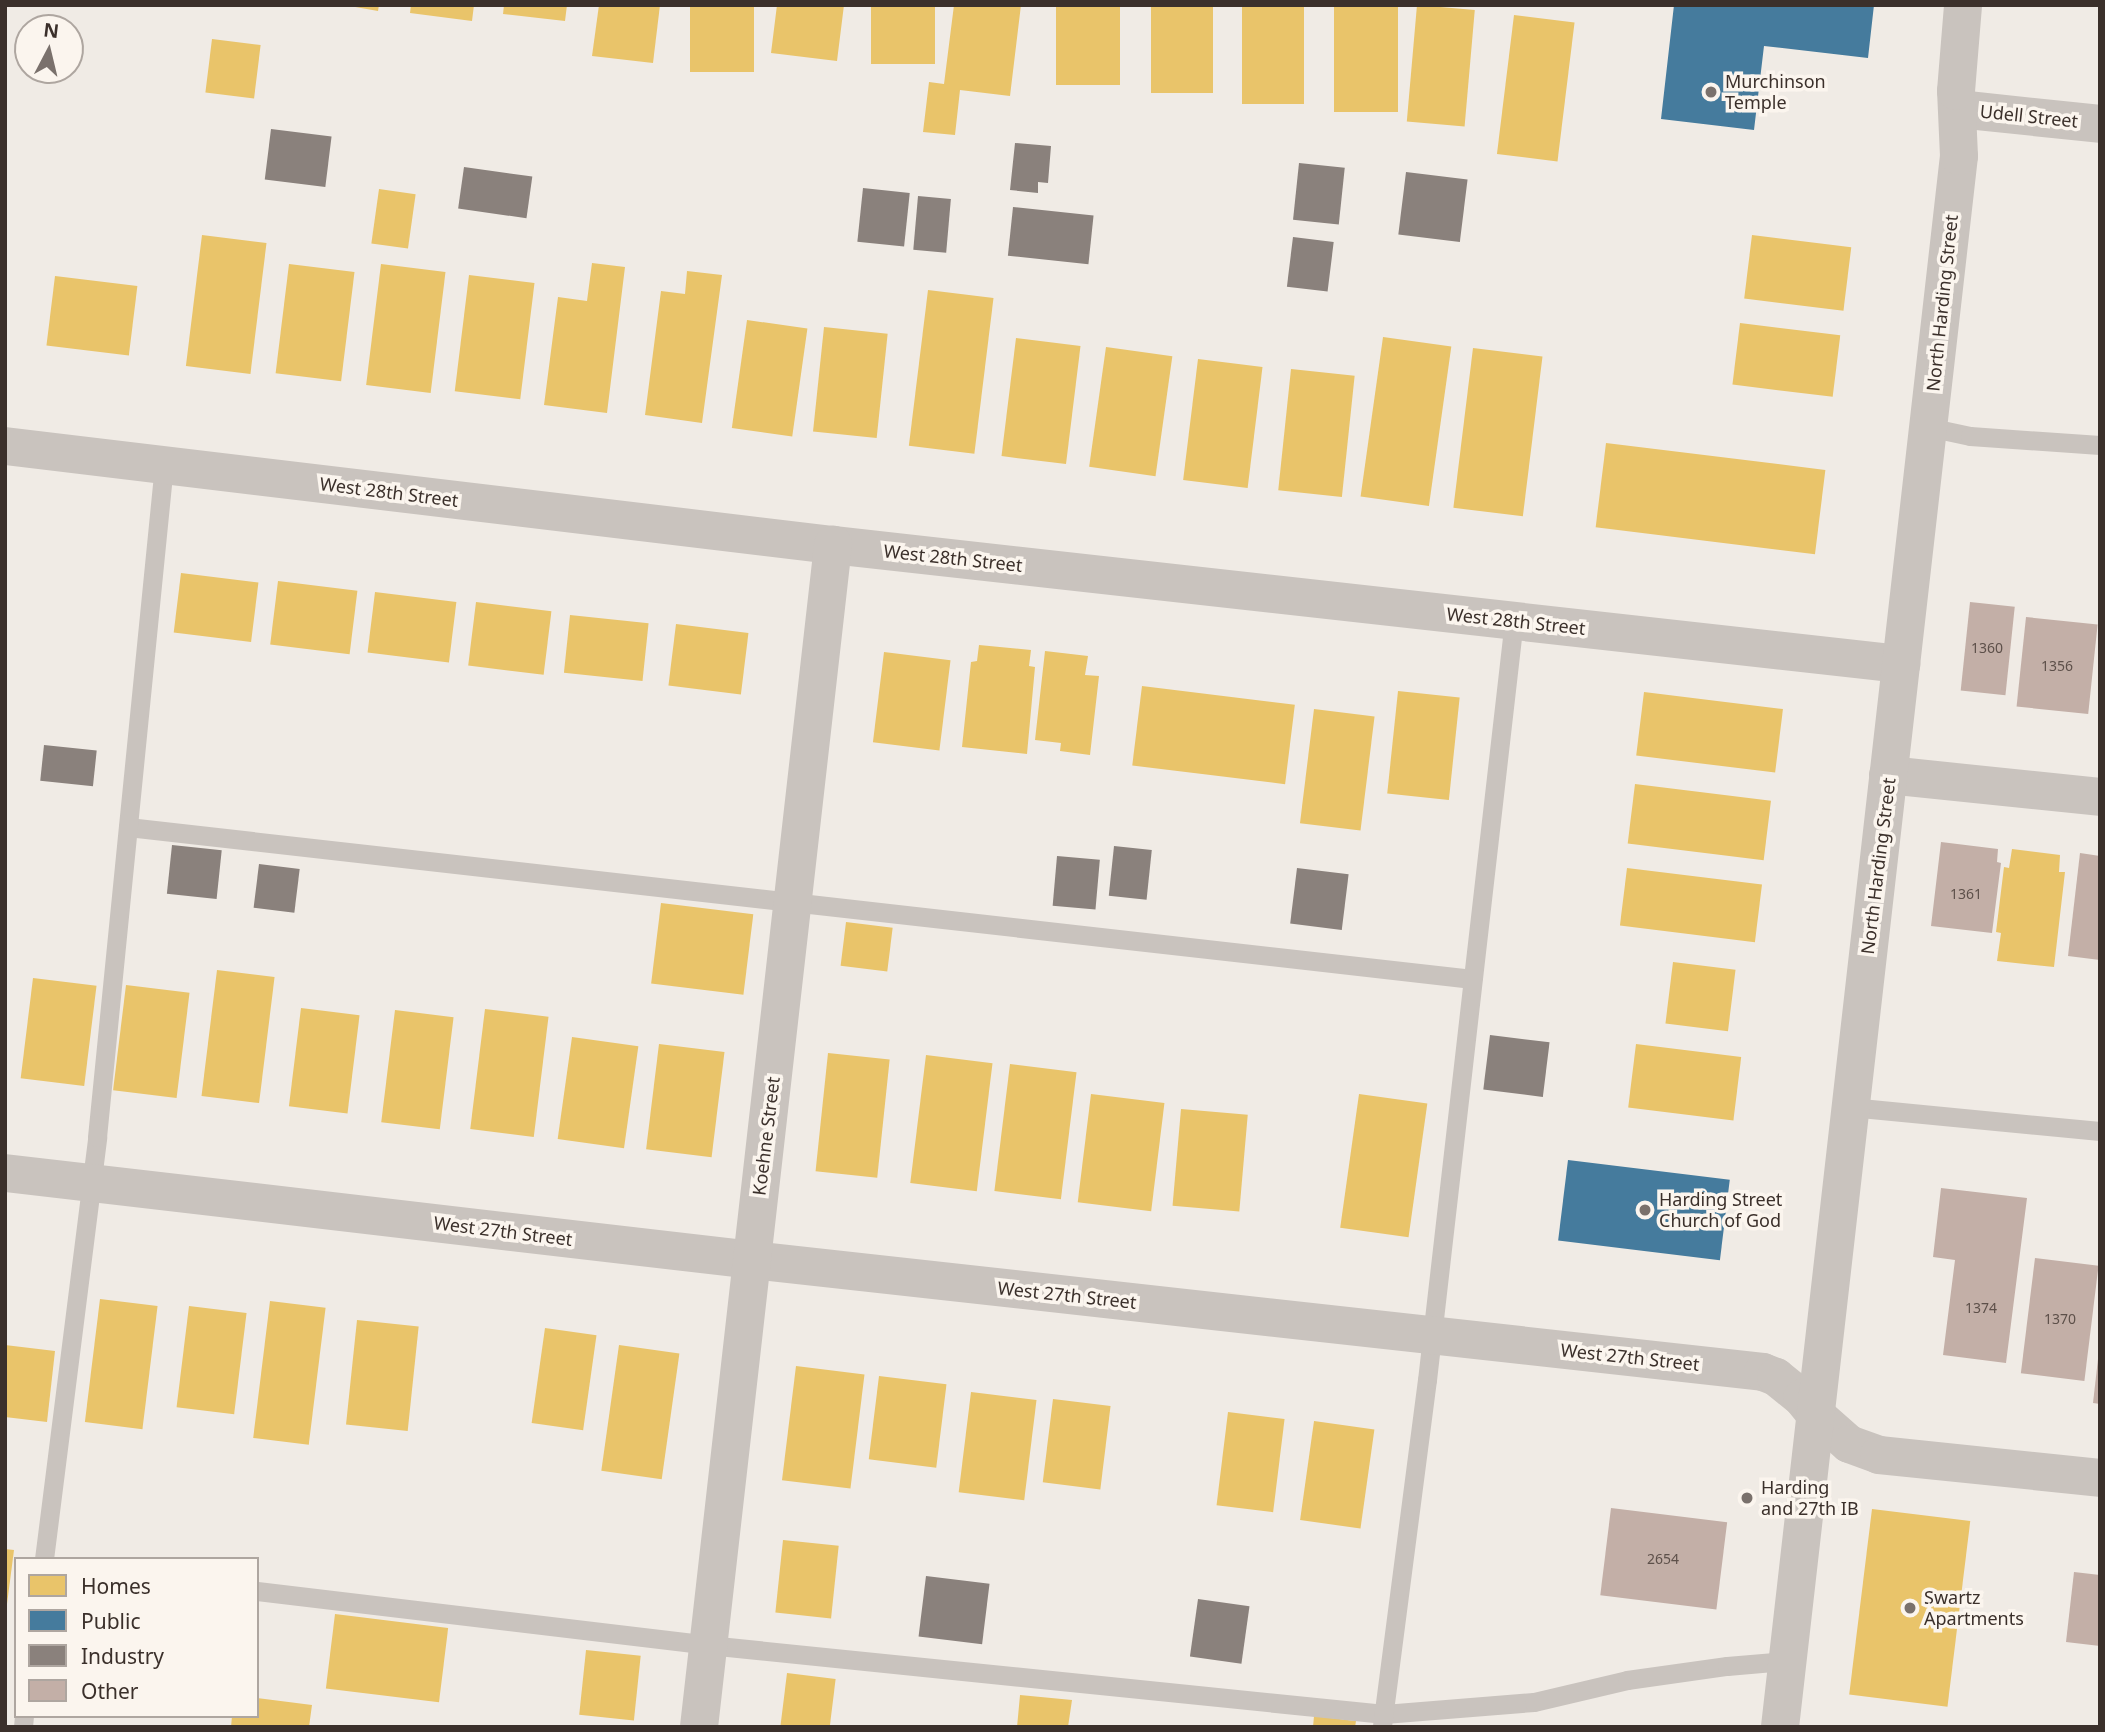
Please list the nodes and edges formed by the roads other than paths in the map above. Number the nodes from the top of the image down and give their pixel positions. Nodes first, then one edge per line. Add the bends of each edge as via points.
1 (1964, 5) edge
2 (1958, 109) junction
3 (2100, 124) edge
4 (1928, 427) junction
5 (2100, 445) edge
6 (5, 446) edge
7 (164, 465) junction
8 (832, 545) junction
9 (1514, 620) junction
10 (1900, 664) junction
11 (1888, 775) junction
12 (2100, 797) edge
13 (128, 827) junction
14 (793, 901) junction
15 (1472, 979) junction
16 (1850, 1107) junction
17 (2100, 1131) edge
18 (5, 1173) edge
19 (92, 1183) junction
20 (752, 1261) junction
21 (1432, 1335) junction
22 (1815, 1414) junction
23 (2100, 1478) edge
24 (44, 1557) edge
25 (259, 1591) edge
26 (708, 1645) junction
27 (1787, 1661) junction
28 (1383, 1721) edge
29 (699, 1727) edge
30 (1780, 1727) edge

1 - 2 street, North Harding Street via 1957,62
2 - 3 street, Udell Street
2 - 4 street, North Harding Street via 1959,156
4 - 5 lane via 1970,436
4 - 10 street, North Harding Street
6 - 7 street, West 28th Street
7 - 8 street, West 28th Street
7 - 13 lane
8 - 9 street, West 28th Street
8 - 14 street, Koehne Street
9 - 10 street, West 28th Street
9 - 15 lane
10 - 11 street, North Harding Street
11 - 12 street
11 - 16 street, North Harding Street
13 - 14 lane
13 - 19 lane
14 - 15 lane
14 - 20 street, Koehne Street
15 - 21 lane
16 - 17 lane
16 - 22 street, North Harding Street
18 - 19 street, West 27th Street
19 - 20 street, West 27th Street
19 - 24 lane
20 - 21 street, West 27th Street
20 - 26 street, Koehne Street
21 - 22 street, West 27th Street via 1763,1372 1802,1398
21 - 28 lane
22 - 23 street, West 27th Street via 1849,1444 1879,1455
22 - 27 street, North Harding Street
25 - 26 lane
26 - 28 lane
26 - 29 street, Koehne Street
27 - 28 lane via 1628,1680 1534,1702
27 - 30 street, North Harding Street

